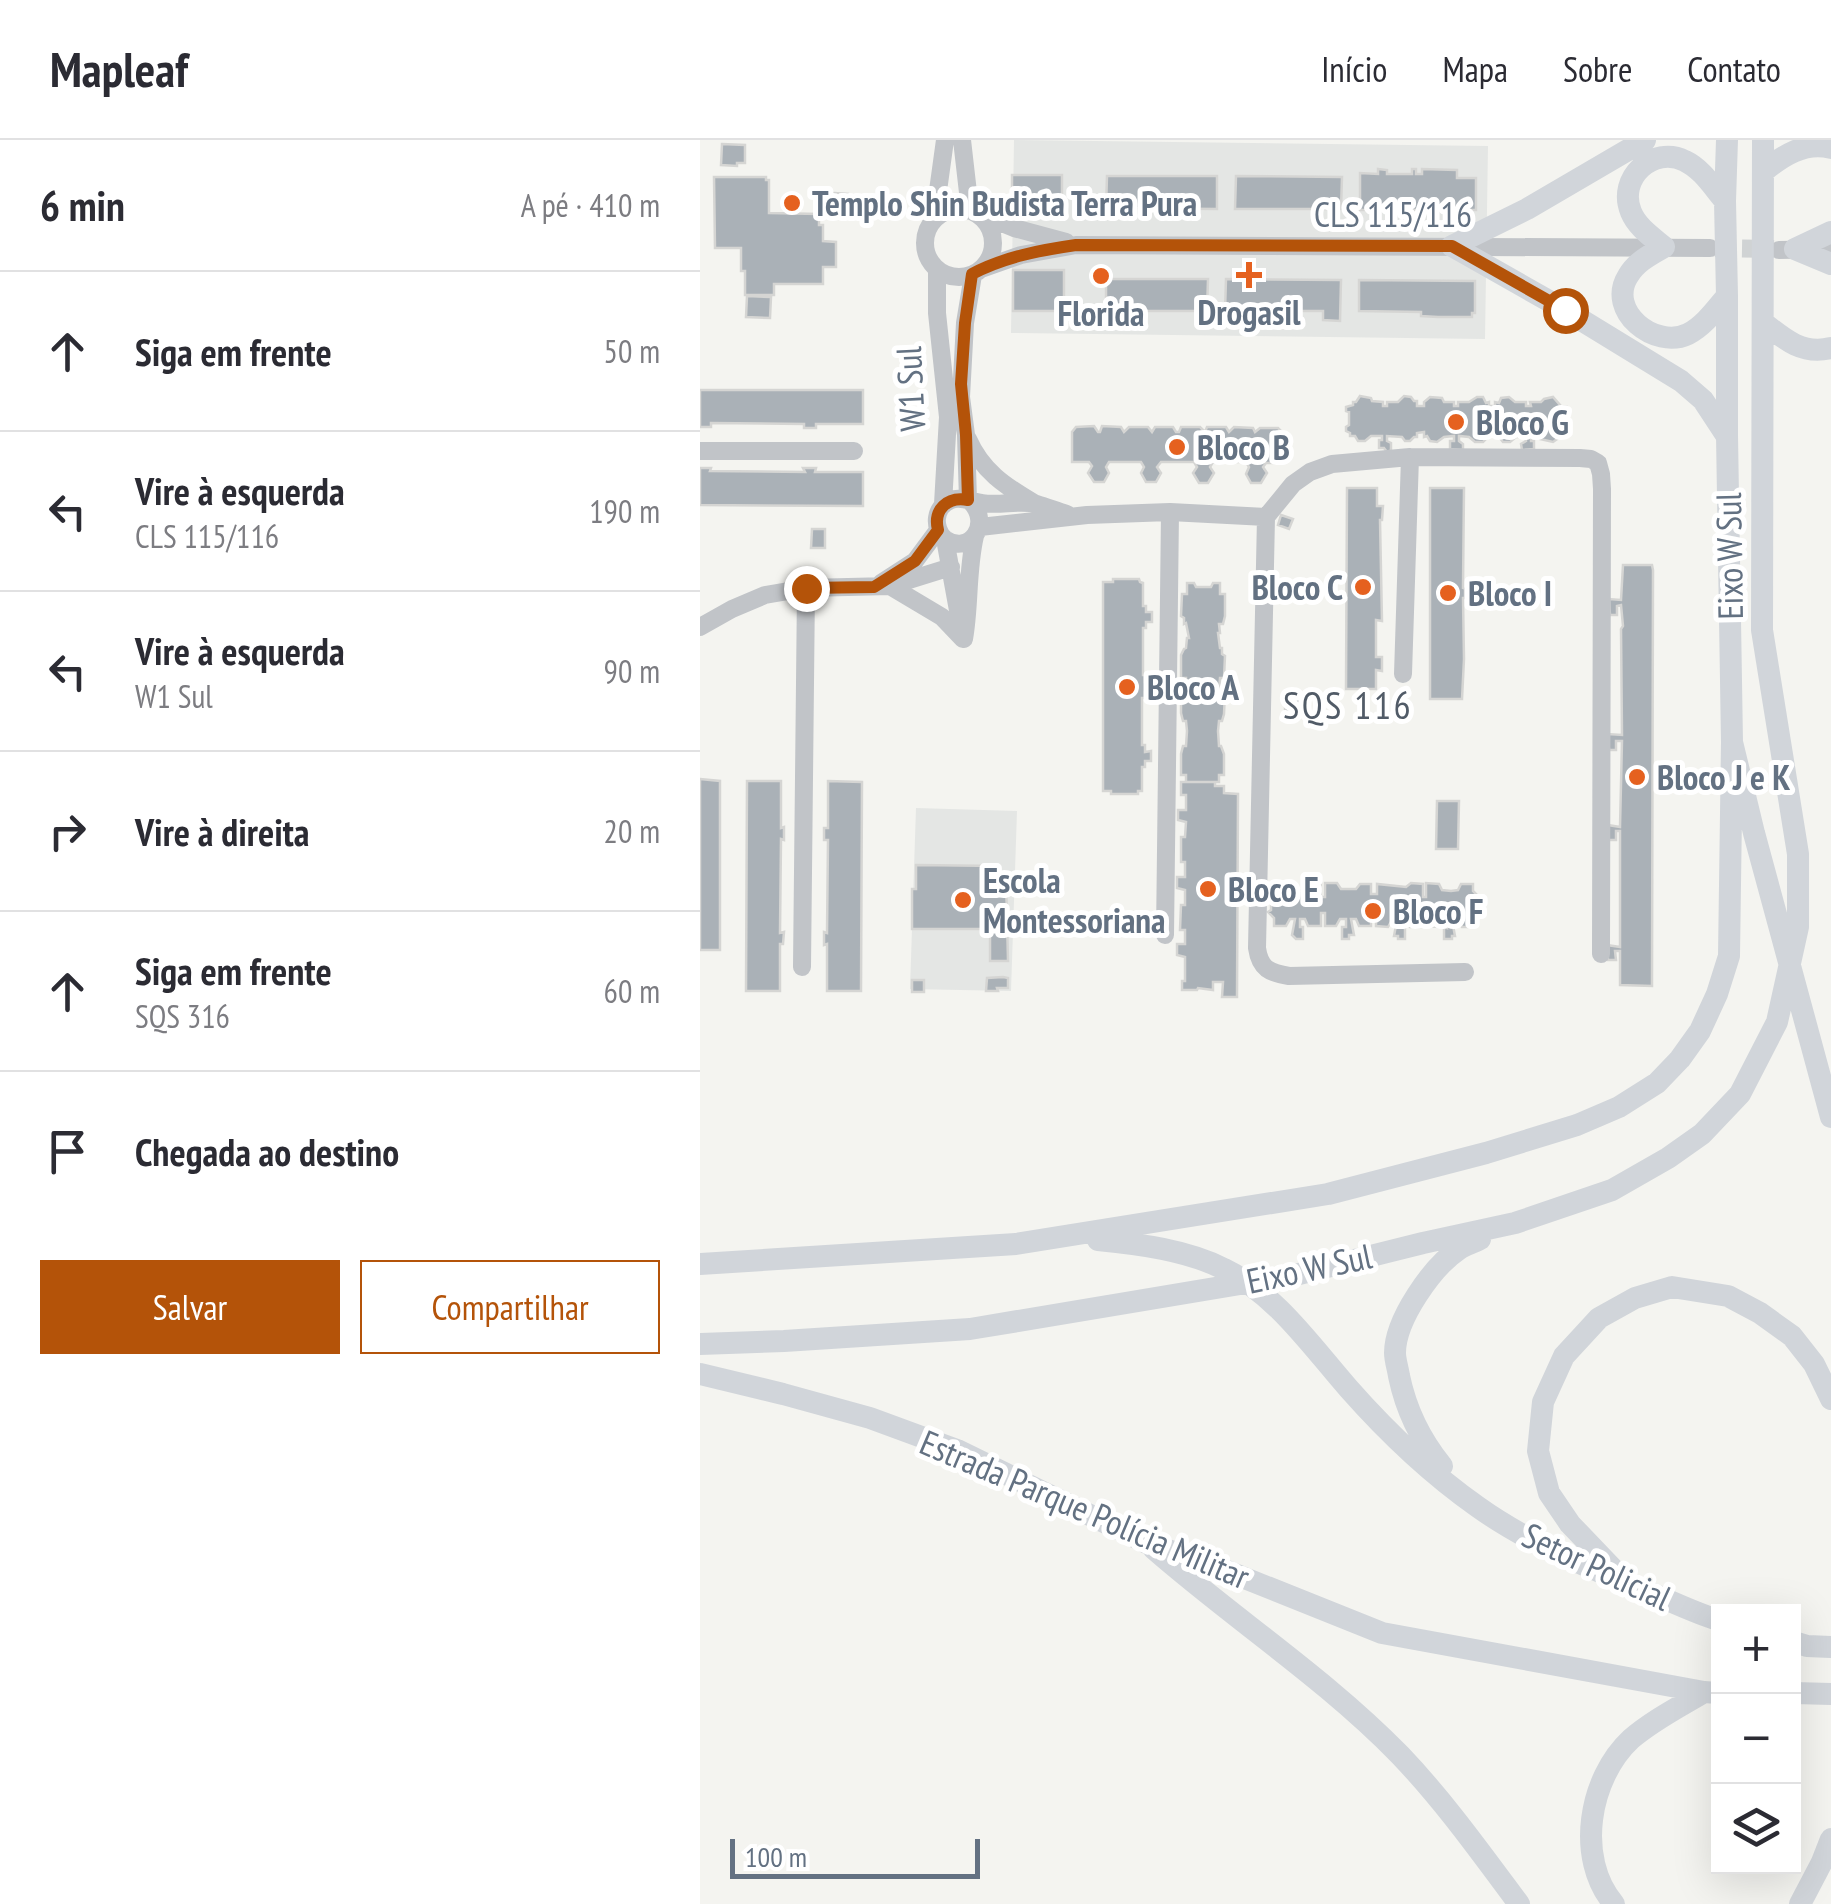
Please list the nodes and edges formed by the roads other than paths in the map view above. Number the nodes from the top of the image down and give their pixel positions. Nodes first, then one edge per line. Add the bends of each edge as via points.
1 (945, 140) edge
2 (962, 140) edge
3 (1645, 140) edge
4 (1726, 140) edge
5 (1762, 140) edge
6 (1831, 148) edge
7 (1762, 172) junction
8 (1724, 201) junction
9 (974, 212) junction
10 (934, 220) junction
11 (1831, 232) edge
12 (1076, 245) junction
13 (1452, 246) junction
14 (1664, 247) junction
15 (1710, 248) tunnel mouth
16 (1787, 249) junction
17 (1831, 249) edge
18 (1831, 264) edge
19 (937, 269) junction
20 (977, 272) junction
21 (1728, 296) junction
22 (1764, 323) junction
23 (1831, 348) edge
24 (966, 435) junction
25 (1726, 435) junction
26 (854, 450) dead end
27 (700, 451) edge
28 (1410, 457) junction
29 (969, 501) junction
30 (944, 504) junction
31 (1034, 504) junction
32 (1170, 512) junction
33 (1072, 515) junction
34 (1266, 516) junction
35 (977, 532) junction
36 (942, 534) junction
37 (951, 567) junction
38 (882, 587) junction
39 (806, 588) junction
40 (700, 627) edge
41 (964, 639) junction
42 (1403, 674) dead end
43 (1732, 742) junction
44 (1165, 936) dead end
45 (1601, 954) dead end
46 (802, 967) dead end
47 (1465, 972) dead end
48 (1831, 1117) edge
49 (1515, 1224) junction
50 (1065, 1237) junction
51 (700, 1264) edge
52 (700, 1344) edge
53 (700, 1374) edge
54 (1831, 1400) edge
55 (1479, 1508) junction
56 (1147, 1543) junction
57 (1626, 1582) junction
58 (1711, 1617) edge
59 (1801, 1644) edge
60 (1831, 1646) edge
61 (1711, 1693) edge
62 (1801, 1694) edge
63 (1831, 1694) edge
64 (1831, 1839) edge
65 (1518, 1904) edge
66 (1614, 1904) edge
67 (1800, 1904) edge

1 - 10 street
2 - 9 street
3 - 13 main road
4 - 8 main road, Eixo W Sul
5 - 7 main road, Eixo W Sul
6 - 7 main road via 1796,151
7 - 22 main road, Eixo W Sul
8 - 14 main road via 1680,158 1646,163 1626,190 1628,201 1638,223
8 - 21 main road, Eixo W Sul
9 - 10 street via 957,208
9 - 12 street, CLS 115/116
9 - 20 street via 987,222 994,246
10 - 19 street via 925,245
11 - 16 main road
12 - 13 street, CLS 115/116
12 - 20 street, CLS 115/116
13 - 14 street, CLS 115/116
13 - 25 main road via 1681,381
14 - 15 street, CLS 115/116
14 - 21 main road via 1626,278 1623,304 1634,322 1666,336 1688,334
16 - 17 street
16 - 18 main road
19 - 20 street via 954,277
19 - 30 street, W1 Sul via 948,417
20 - 24 street, W1 Sul via 962,358
21 - 25 main road, Eixo W Sul
22 - 23 main road via 1796,347
22 - 49 main road, Eixo W Sul via 1762,630 1798,854 1798,927 1778,1022 1740,1094 1702,1134 1612,1190
24 - 29 street, W1 Sul
24 - 31 street via 993,477
25 - 43 main road, Eixo W Sul
26 - 27 street
28 - 34 street via 1310,472
28 - 42 street
28 - 45 street via 1590,459 1600,467
29 - 30 street
29 - 31 street
29 - 35 street via 981,518
30 - 36 street via 936,521
31 - 33 street
32 - 33 street
32 - 34 street
32 - 44 street
33 - 35 street
34 - 47 street via 1261,964 1274,974
35 - 36 street via 955,543
35 - 41 street
36 - 37 street
36 - 38 street
37 - 38 street
37 - 41 street
38 - 39 street
38 - 41 street via 942,617
39 - 40 street via 765,596
39 - 46 street
43 - 48 main road, Eixo W Sul
43 - 50 main road via 1729,956 1700,1032 1657,1083 1577,1125 1468,1158 1328,1194
49 - 52 main road, Eixo W Sul via 1275,1278 970,1329
49 - 55 main road via 1459,1249 1440,1266 1418,1292 1395,1351 1416,1430
50 - 51 main road
50 - 55 main road via 1184,1254 1257,1290 1382,1425
53 - 56 main road, Estrada Parque Polícia Militar via 870,1418 957,1450
54 - 57 main road via 1792,1336 1728,1296 1672,1287 1600,1318 1564,1356 1543,1402 1538,1451 1549,1493
55 - 57 main road, Setor Policial via 1553,1551
56 - 61 main road, Estrada Parque Polícia Militar via 1382,1634
56 - 65 main road via 1309,1672 1399,1755
57 - 58 main road, Setor Policial
59 - 60 main road
61 - 66 main road via 1652,1722 1602,1779 1592,1855
62 - 63 main road
64 - 67 main road

